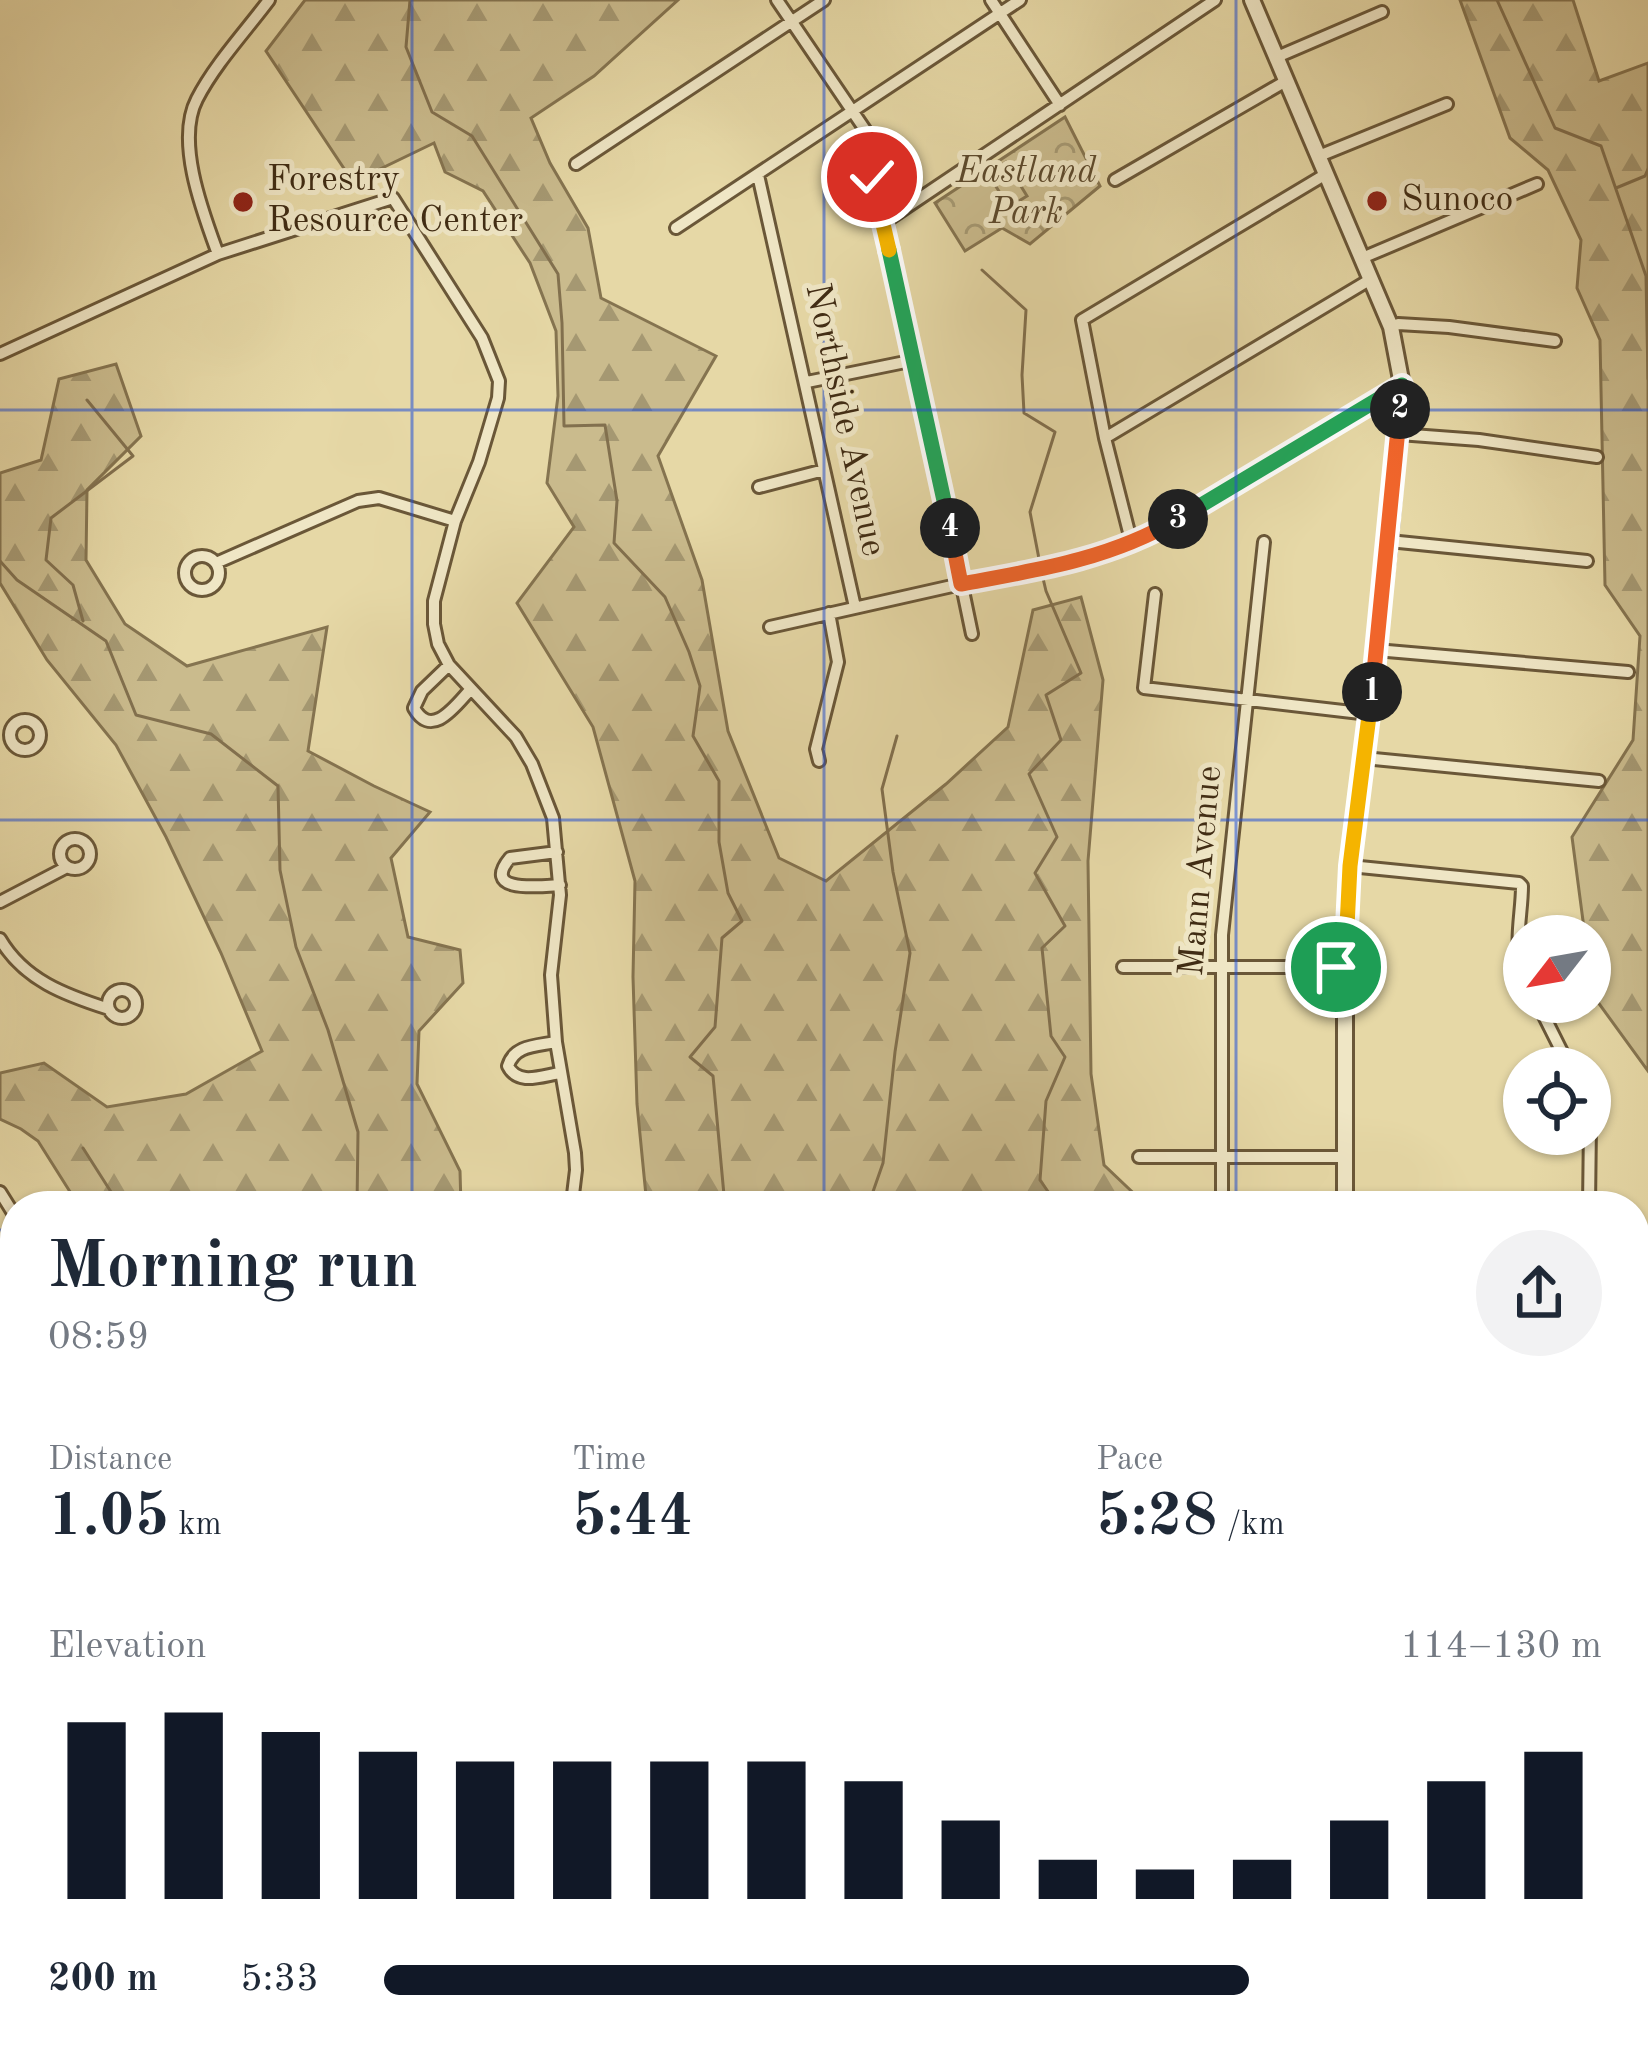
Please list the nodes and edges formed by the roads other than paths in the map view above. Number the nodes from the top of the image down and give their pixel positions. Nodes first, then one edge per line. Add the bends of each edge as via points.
1 (268, 0) edge
2 (777, 0) edge
3 (824, 0) edge
4 (991, 0) edge
5 (1020, 0) edge
6 (1215, 0) edge
7 (1252, 0) edge
8 (1382, 12) dead end
9 (1000, 14) junction
10 (792, 21) junction
11 (1276, 57) junction
12 (1286, 81) junction
13 (1447, 104) dead end
14 (1060, 105) junction
15 (852, 112) junction
16 (872, 140) junction
17 (1319, 156) junction
18 (576, 164) dead end
19 (1326, 174) junction
20 (758, 175) junction
21 (1115, 180) dead end
22 (1537, 184) dead end
23 (913, 202) junction
24 (883, 223) junction
25 (676, 228) dead end
26 (218, 254) junction
27 (1362, 258) junction
28 (1371, 278) junction
29 (1391, 327) junction
30 (1555, 341) dead end
31 (0, 355) edge
32 (915, 360) junction
33 (806, 382) junction
34 (1402, 385) junction
35 (1399, 434) junction
36 (1105, 438) junction
37 (1597, 457) dead end
38 (824, 470) junction
39 (759, 487) dead end
40 (455, 521) junction
41 (1264, 542) dead end
42 (1389, 542) junction
43 (1132, 544) junction
44 (1586, 561) dead end
45 (216, 563) dead end
46 (961, 584) junction
47 (1155, 594) dead end
48 (855, 608) junction
49 (829, 613) junction
50 (770, 627) dead end
51 (972, 634) dead end
52 (1376, 650) junction
53 (448, 665) junction
54 (1628, 672) dead end
55 (471, 689) junction
56 (1248, 699) junction
57 (1369, 714) junction
58 (1364, 758) junction
59 (819, 761) dead end
60 (1599, 781) dead end
61 (557, 852) junction
62 (1350, 866) junction
63 (67, 867) dead end
64 (560, 885) junction
65 (0, 902) edge
66 (1520, 915) edge
67 (0, 939) edge
68 (1123, 967) dead end
69 (1345, 967) junction
70 (1221, 969) junction
71 (109, 1009) dead end
72 (556, 1042) junction
73 (560, 1073) junction
74 (1590, 1155) edge
75 (1139, 1157) dead end
76 (1222, 1157) junction
77 (1345, 1157) junction
78 (574, 1191) edge
79 (1222, 1191) edge
80 (1345, 1191) edge
81 (1589, 1191) edge

1 - 26 street via 194,102 189,128 199,197
2 - 10 street
3 - 10 street
4 - 9 street
5 - 9 street
6 - 14 street
7 - 11 street
8 - 11 street
9 - 14 street
9 - 15 street
10 - 15 street
10 - 18 street
11 - 12 street
12 - 17 street
12 - 21 street
13 - 17 street
14 - 23 street
15 - 16 street
15 - 20 street
16 - 23 street
16 - 24 street
17 - 19 street
19 - 27 street
19 - 36 street via 1082,320
20 - 25 street
20 - 33 street, Northside Avenue
22 - 27 street
23 - 24 street
24 - 32 street
26 - 31 street
26 - 40 street via 393,198 482,338 499,380
27 - 28 street
28 - 29 street
28 - 36 street
29 - 30 street
29 - 34 street
32 - 33 street
32 - 46 street
33 - 38 street, Northside Avenue
34 - 35 street
34 - 43 street
35 - 37 street
35 - 42 street
36 - 43 street
38 - 39 street
38 - 48 street, Northside Avenue
40 - 45 street via 379,498 358,501
40 - 53 street via 434,601
41 - 56 street, Mann Avenue
42 - 44 street
42 - 52 street
43 - 46 street
46 - 48 street
46 - 51 street
47 - 56 street via 1144,688
48 - 49 street
49 - 50 street
49 - 59 street via 838,662
52 - 54 street
52 - 57 street
53 - 55 street
53 - 55 street via 416,699 419,718 447,715
55 - 61 street via 532,764
56 - 57 street
56 - 70 street, Mann Avenue
57 - 58 street
58 - 60 street
58 - 62 street
61 - 64 street
61 - 64 street via 510,858 503,873 510,885
62 - 66 street via 1512,881 1522,886
62 - 69 street
63 - 65 street
64 - 72 street via 551,976
67 - 71 street via 43,983
68 - 70 street
69 - 70 street
69 - 77 street
70 - 76 street, Mann Avenue
72 - 73 street
72 - 73 street via 524,1048 508,1066 523,1079
73 - 78 street
74 - 81 street
75 - 76 street
76 - 77 street
76 - 79 street, Mann Avenue
77 - 80 street

